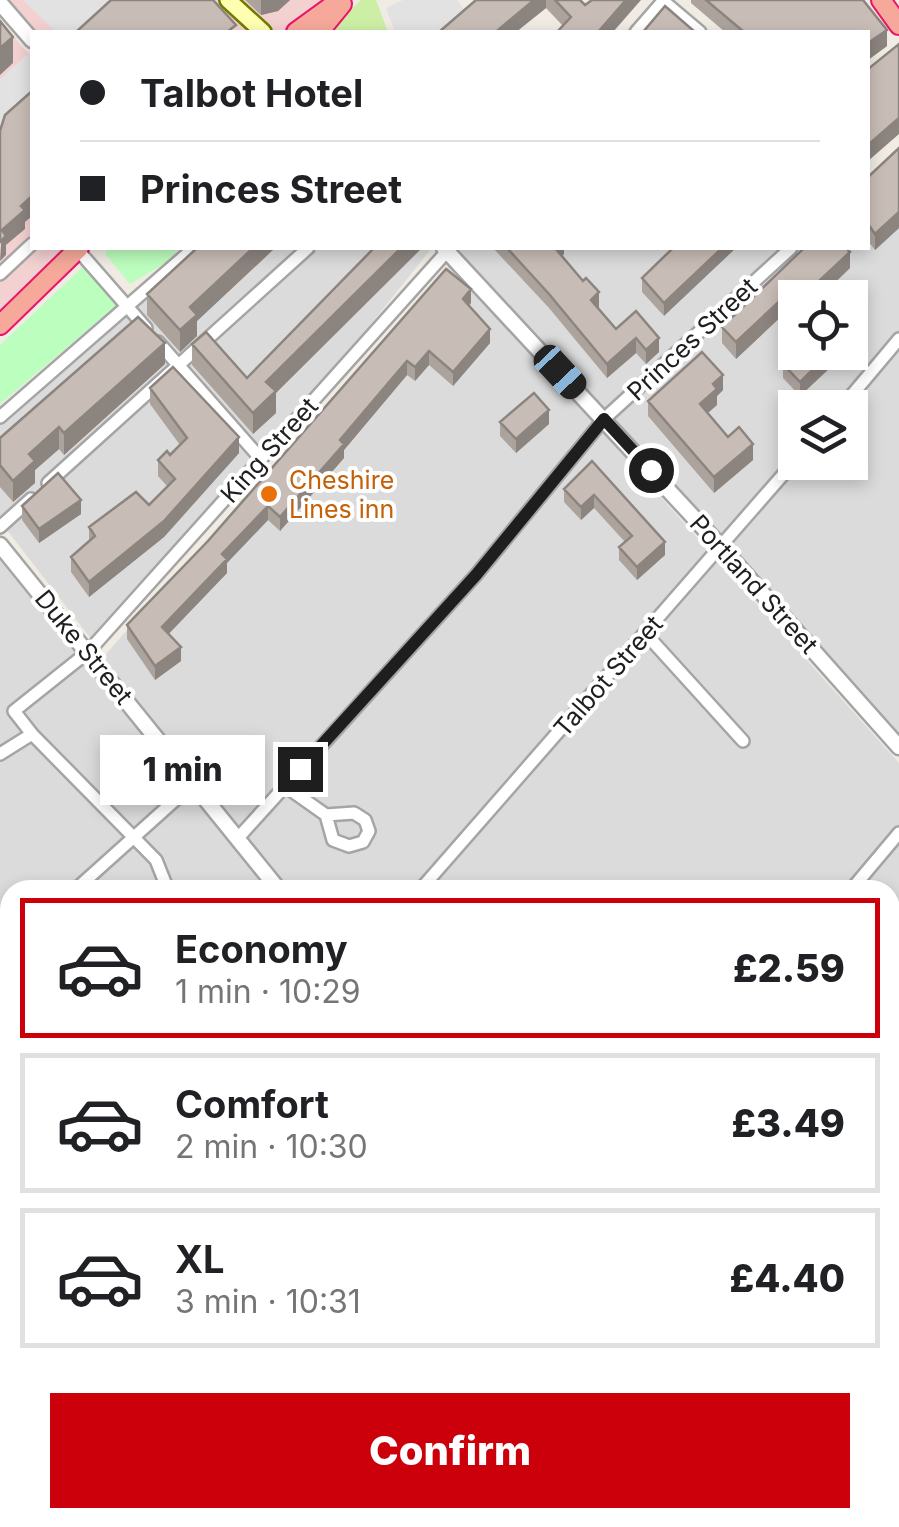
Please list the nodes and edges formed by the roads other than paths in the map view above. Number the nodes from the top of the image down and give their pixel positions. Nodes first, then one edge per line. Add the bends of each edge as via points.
1 (228, 0) edge
2 (343, 0) edge
3 (663, 0) edge
4 (881, 0) edge
5 (0, 3) edge
6 (899, 25) edge
7 (250, 26) edge
8 (299, 30) edge
9 (320, 30) edge
10 (638, 30) edge
11 (698, 30) edge
12 (30, 38) edge
13 (30, 246) edge
14 (76, 250) edge
15 (80, 250) edge
16 (192, 250) edge
17 (306, 250) edge
18 (446, 250) edge
19 (448, 250) edge
20 (789, 250) edge
21 (0, 274) edge
22 (127, 308) junction
23 (0, 325) edge
24 (899, 339) edge
25 (179, 366) junction
26 (856, 390) edge
27 (0, 417) edge
28 (604, 419) junction
29 (261, 459) junction
30 (780, 480) edge
31 (0, 527) edge
32 (0, 544) edge
33 (722, 548) junction
34 (646, 634) junction
35 (88, 652) junction
36 (32, 734) junction
37 (743, 741) dead end
38 (899, 747) edge
39 (0, 754) edge
40 (193, 784) junction
41 (285, 786) junction
42 (326, 815) dead end
43 (899, 833) edge
44 (238, 838) junction
45 (132, 839) junction
46 (86, 880) edge
47 (164, 880) edge
48 (271, 880) edge
49 (429, 880) edge
50 (859, 880) edge

1 - 7 main road
2 - 8 highway
2 - 9 highway
3 - 10 street
3 - 11 street
4 - 6 highway
5 - 12 street
13 - 21 street
14 - 23 highway
15 - 22 street
16 - 22 street
17 - 25 street
18 - 29 street, King Street
19 - 28 street, Portland Street
20 - 28 street, Princes Street
22 - 25 street
22 - 27 street
24 - 26 street
25 - 29 street
25 - 31 street
28 - 33 street, Portland Street
28 - 41 street, Princes Street via 476,575
29 - 35 street, King Street
30 - 33 street, Talbot Street
32 - 35 street, Duke Street
33 - 34 street, Talbot Street
33 - 38 street, Portland Street
34 - 37 street
34 - 49 street, Talbot Street
35 - 36 street, King Street via 14,711
35 - 40 street, Duke Street
36 - 39 street
36 - 45 street
40 - 44 street, Duke Street
40 - 45 street
41 - 42 street
41 - 44 street, Princes Street
43 - 50 street
44 - 48 street, Duke Street
45 - 46 street
45 - 47 street via 156,860

